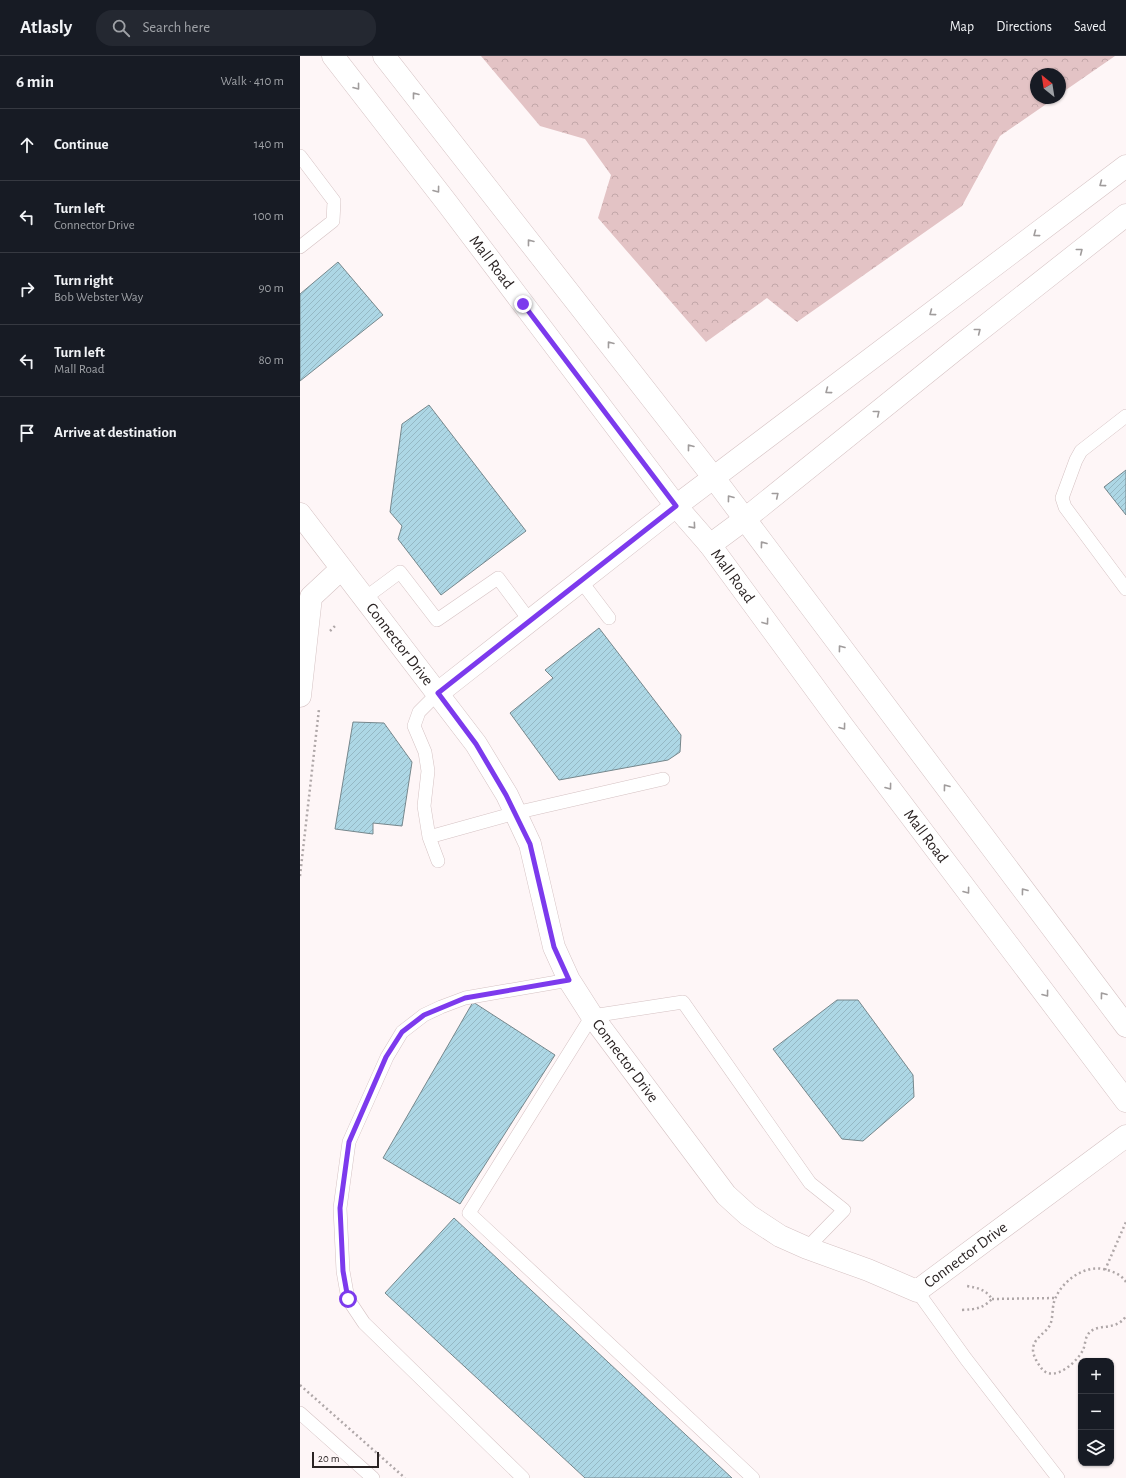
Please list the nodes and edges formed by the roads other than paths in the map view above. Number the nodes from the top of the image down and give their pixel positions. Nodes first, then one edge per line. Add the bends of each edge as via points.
1 (333, 56) edge
2 (384, 56) edge
3 (300, 156) edge
4 (1126, 166) edge
5 (1126, 215) edge
6 (300, 247) edge
7 (1126, 416) edge
8 (714, 478) junction
9 (676, 506) junction
10 (300, 514) edge
11 (745, 519) junction
12 (710, 545) junction
13 (341, 569) junction
14 (581, 581) junction
15 (1126, 589) edge
16 (365, 598) junction
17 (609, 618) dead end
18 (530, 621) junction
19 (305, 690) edge
20 (438, 693) junction
21 (663, 779) dead end
22 (515, 813) junction
23 (429, 838) junction
24 (438, 861) dead end
25 (569, 980) junction
26 (592, 1016) junction
27 (1126, 1026) edge
28 (1126, 1101) edge
29 (1126, 1136) edge
30 (807, 1248) junction
31 (917, 1291) junction
32 (300, 1413) edge
33 (373, 1478) edge
34 (523, 1478) edge
35 (753, 1478) edge
36 (1058, 1478) edge

1 -> 9 main road, Mall Road
8 -> 2 main road
3 - 6 lane via 334,201 333,221
4 -> 8 main road
11 -> 5 main road
7 - 15 lane via 1081,451 1062,498 1065,507
8 - 9 main road
11 -> 8 main road
9 -> 12 main road, Mall Road
9 - 14 main road
10 - 13 main road, Connector Drive
11 - 12 main road
27 -> 11 main road
12 -> 28 main road, Mall Road via 856,744
13 - 16 main road, Connector Drive
13 - 19 main road via 311,597
14 - 17 lane
14 - 18 main road
16 - 18 lane via 400,572 437,620 498,578
16 - 20 main road, Connector Drive
18 - 20 main road
20 - 22 main road, Connector Drive via 476,744
20 - 23 lane via 419,712 414,726 425,752 428,771 424,806
21 - 22 lane
22 - 23 lane
22 - 25 main road, Connector Drive via 530,844 554,947
23 - 24 lane
25 - 26 main road, Connector Drive
25 - 34 lane via 465,998 424,1015 402,1032 386,1057 349,1142 340,1208 343,1271 348,1299 364,1323
26 - 30 main road, Connector Drive via 726,1195 760,1224
26 - 30 lane via 683,1002 810,1183 844,1210
26 - 35 lane via 469,1213
29 - 31 main road, Connector Drive
30 - 31 main road, Connector Drive
31 - 36 lane
32 - 33 lane

